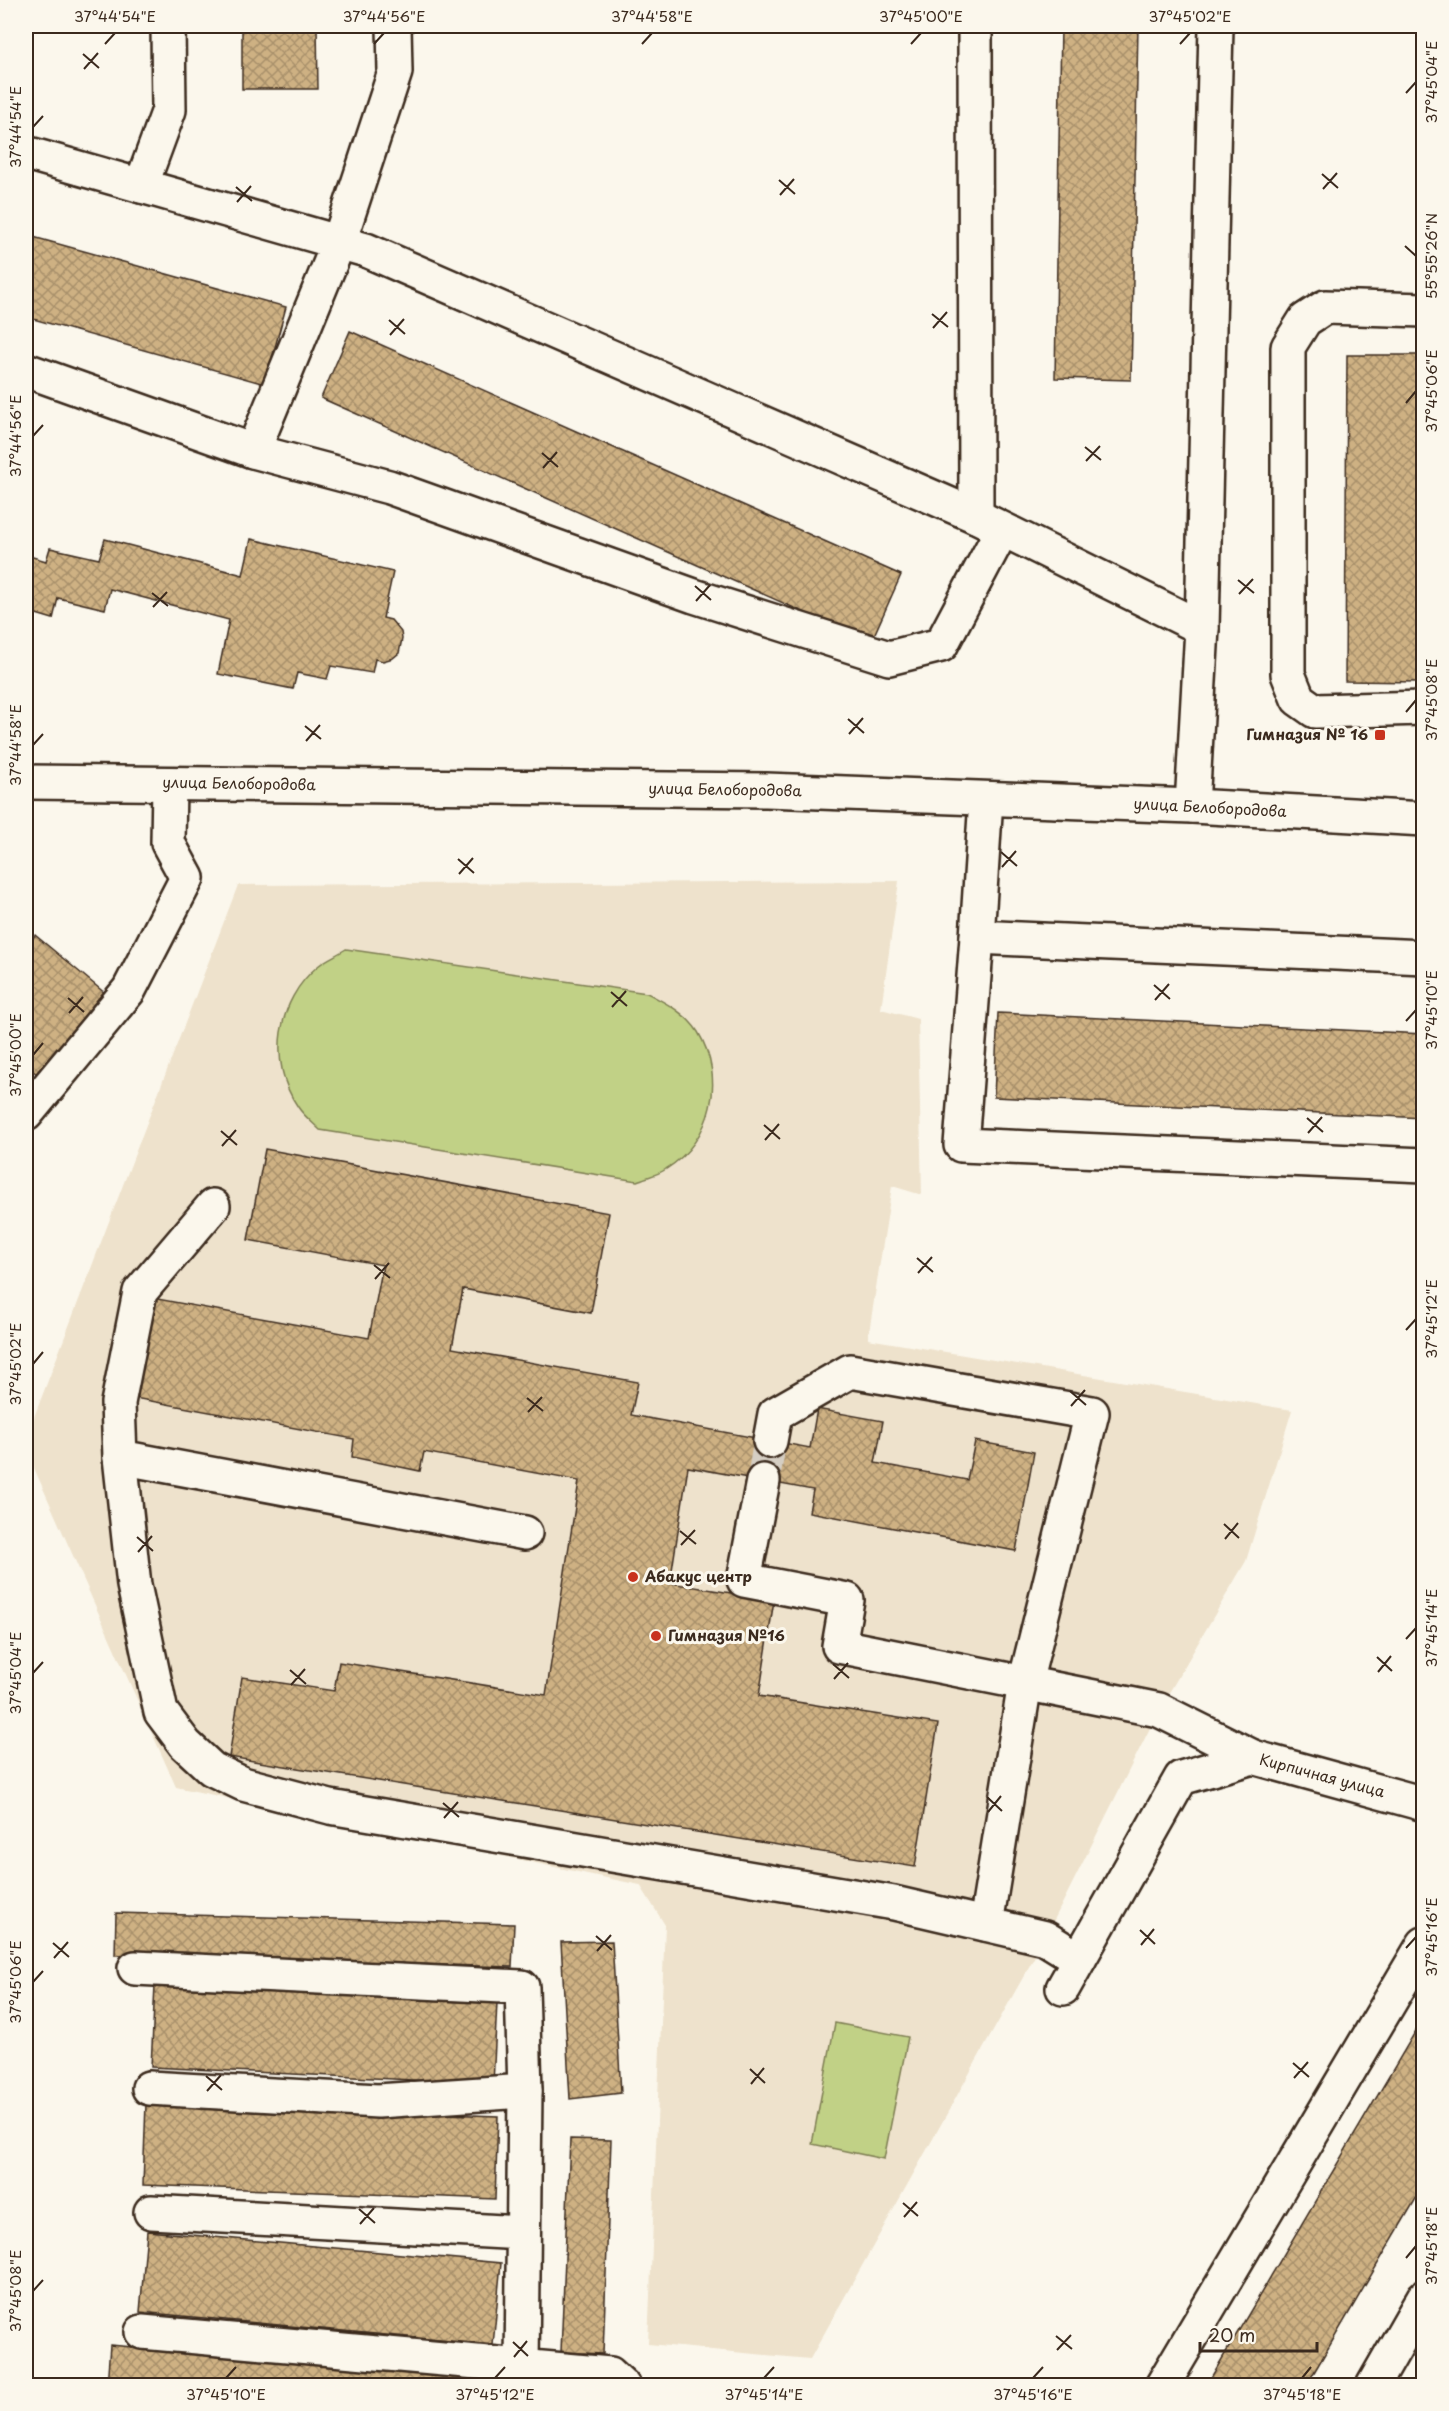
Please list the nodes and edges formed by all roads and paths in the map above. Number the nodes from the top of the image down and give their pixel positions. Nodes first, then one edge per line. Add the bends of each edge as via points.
1 (168, 26) edge
2 (394, 26) edge
3 (975, 26) edge
4 (1216, 26) edge
5 (26, 153) edge
6 (141, 186) junction
7 (339, 242) junction
8 (1424, 310) edge
9 (26, 370) edge
10 (253, 451) junction
11 (989, 523) junction
12 (1202, 628) junction
13 (1424, 708) edge
14 (26, 782) edge
15 (169, 784) junction
16 (986, 799) junction
17 (1192, 806) junction
18 (1424, 819) edge
19 (977, 937) junction
20 (1424, 957) edge
21 (26, 1114) edge
22 (1424, 1165) edge
23 (213, 1206) dead end
24 (770, 1441) tunnel mouth
25 (120, 1457) junction
26 (763, 1481) tunnel mouth
27 (525, 1533) dead end
28 (1025, 1683) junction
29 (1253, 1757) junction
30 (1424, 1804) edge
31 (986, 1924) junction
32 (1424, 1944) edge
33 (1079, 1959) junction
34 (135, 1968) dead end
35 (1063, 1988) dead end
36 (148, 2088) dead end
37 (525, 2091) junction
38 (152, 2212) dead end
39 (523, 2233) junction
40 (1424, 2297) edge
41 (142, 2332) dead end
42 (522, 2366) junction
43 (623, 2385) edge
44 (1162, 2385) edge
45 (1373, 2385) edge

1 - 6 street via 169,110
2 - 7 street via 395,72
3 - 11 street
4 - 12 street
5 - 6 street
6 - 7 street
7 - 10 street
7 - 11 street via 366,250
8 - 13 street via 1325,307 1305,320 1288,347 1288,674 1298,699 1316,711
9 - 10 street
10 - 11 street via 389,487 694,596 890,658 941,645
11 - 12 street
12 - 17 street
14 - 15 street, улица Белобородова
15 - 16 street, улица Белобородова via 765,790
15 - 21 street via 168,843 187,878 129,990
16 - 17 street, улица Белобородова
16 - 19 street
17 - 18 street, улица Белобородова
19 - 20 street
19 - 22 street via 961,1145
23 - 25 street via 140,1292 118,1403
24 - 28 street via 775,1414 850,1371 1092,1413
25 - 27 street
25 - 31 street via 134,1585 161,1712 185,1744 212,1769 243,1784 330,1807 883,1900
26 - 28 street, Кирпичная улица via 744,1580 847,1600 839,1646
28 - 29 street, Кирпичная улица via 1159,1710
28 - 31 street
29 - 30 street, Кирпичная улица
29 - 33 street via 1181,1778
31 - 33 street via 1045,1938
32 - 44 street
33 - 35 street
34 - 37 street via 522,1987
36 - 37 street via 378,2101
37 - 39 street
38 - 39 street
39 - 42 street
40 - 45 street
41 - 42 street
42 - 43 street via 610,2374

